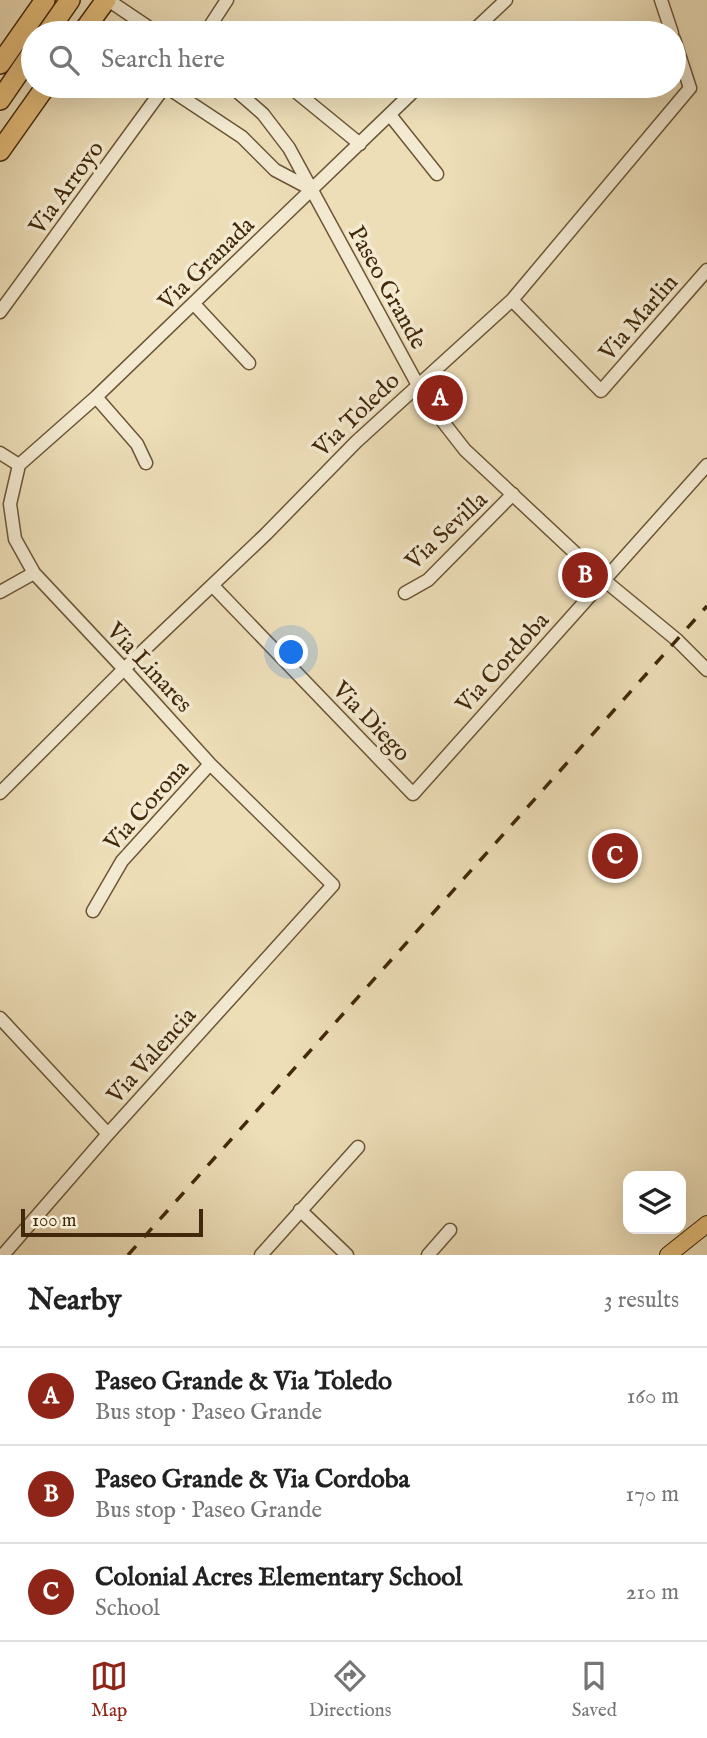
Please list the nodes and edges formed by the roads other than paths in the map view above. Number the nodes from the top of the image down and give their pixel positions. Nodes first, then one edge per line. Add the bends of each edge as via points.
1 (45, 0) edge
2 (70, 0) edge
3 (107, 0) edge
4 (227, 0) edge
5 (506, 0) edge
6 (661, 0) edge
7 (30, 21) edge
8 (55, 21) edge
9 (91, 21) edge
10 (139, 21) edge
11 (215, 21) edge
12 (487, 21) edge
13 (668, 21) edge
14 (21, 34) edge
15 (0, 64) edge
16 (21, 69) edge
17 (686, 76) edge
18 (686, 93) edge
19 (38, 98) edge
20 (156, 98) edge
21 (183, 98) edge
22 (244, 98) edge
23 (304, 98) edge
24 (407, 98) edge
25 (682, 98) edge
26 (0, 100) edge
27 (390, 115) junction
28 (360, 144) junction
29 (0, 151) edge
30 (437, 174) dead end
31 (312, 189) junction
32 (707, 270) edge
33 (512, 300) junction
34 (194, 304) junction
35 (0, 312) edge
36 (248, 363) dead end
37 (417, 384) junction
38 (96, 397) junction
39 (0, 453) edge
40 (146, 463) dead end
41 (19, 465) junction
42 (707, 465) edge
43 (513, 494) junction
44 (34, 573) junction
45 (604, 580) junction
46 (213, 586) junction
47 (0, 592) edge
48 (405, 593) dead end
49 (124, 669) junction
50 (707, 670) edge
51 (210, 764) junction
52 (0, 793) edge
53 (413, 793) joint
54 (332, 885) joint
55 (93, 911) dead end
56 (0, 1018) edge
57 (108, 1134) junction
58 (358, 1147) dead end
59 (300, 1210) junction
60 (707, 1224) edge
61 (450, 1230) dead end
62 (3, 1255) edge
63 (261, 1255) edge
64 (347, 1255) edge
65 (428, 1255) edge
66 (668, 1255) edge

1 - 7 highway
2 - 8 highway
3 - 9 highway
3 - 10 street
4 - 11 street
5 - 12 street
6 - 13 street
14 - 15 highway
16 - 26 highway
17 - 18 street, Via Toledo via 690,88
19 - 29 highway
20 - 35 street, Via Arroyo
21 - 31 street via 242,137 275,170
22 - 31 street, Paseo Grande via 289,148
23 - 28 street
24 - 27 street, Via Granada
25 - 33 street, Via Toledo
27 - 28 street, Via Granada
27 - 30 street
28 - 31 street, Via Granada
31 - 34 street, Via Granada
31 - 37 street, Paseo Grande
32 - 33 street, Via Marlin via 601,391
33 - 37 street, Via Toledo
34 - 36 street
34 - 38 street, Via Granada
37 - 43 street, Paseo Grande via 465,450
37 - 46 street, Via Toledo
38 - 40 street via 137,444
38 - 41 street, Via Granada
39 - 41 street
41 - 44 street, Via Linares via 10,504 15,539
42 - 45 street, Via Cordoba
43 - 45 street, Paseo Grande
43 - 48 street, Via Sevilla via 428,580
44 - 47 street
44 - 49 street, Via Linares
45 - 50 street, Paseo Grande
45 - 53 street, Via Cordoba
46 - 49 street, Via Toledo
46 - 53 street, Via Diego
49 - 51 street, Via Linares
49 - 52 street, Via Toledo
51 - 54 street, Via Linares
51 - 55 street, Via Corona via 122,861
54 - 57 street, Via Valencia
56 - 57 street
57 - 62 street, Via Valencia
58 - 59 street
59 - 63 street
59 - 64 street
60 - 66 main road
61 - 65 street

